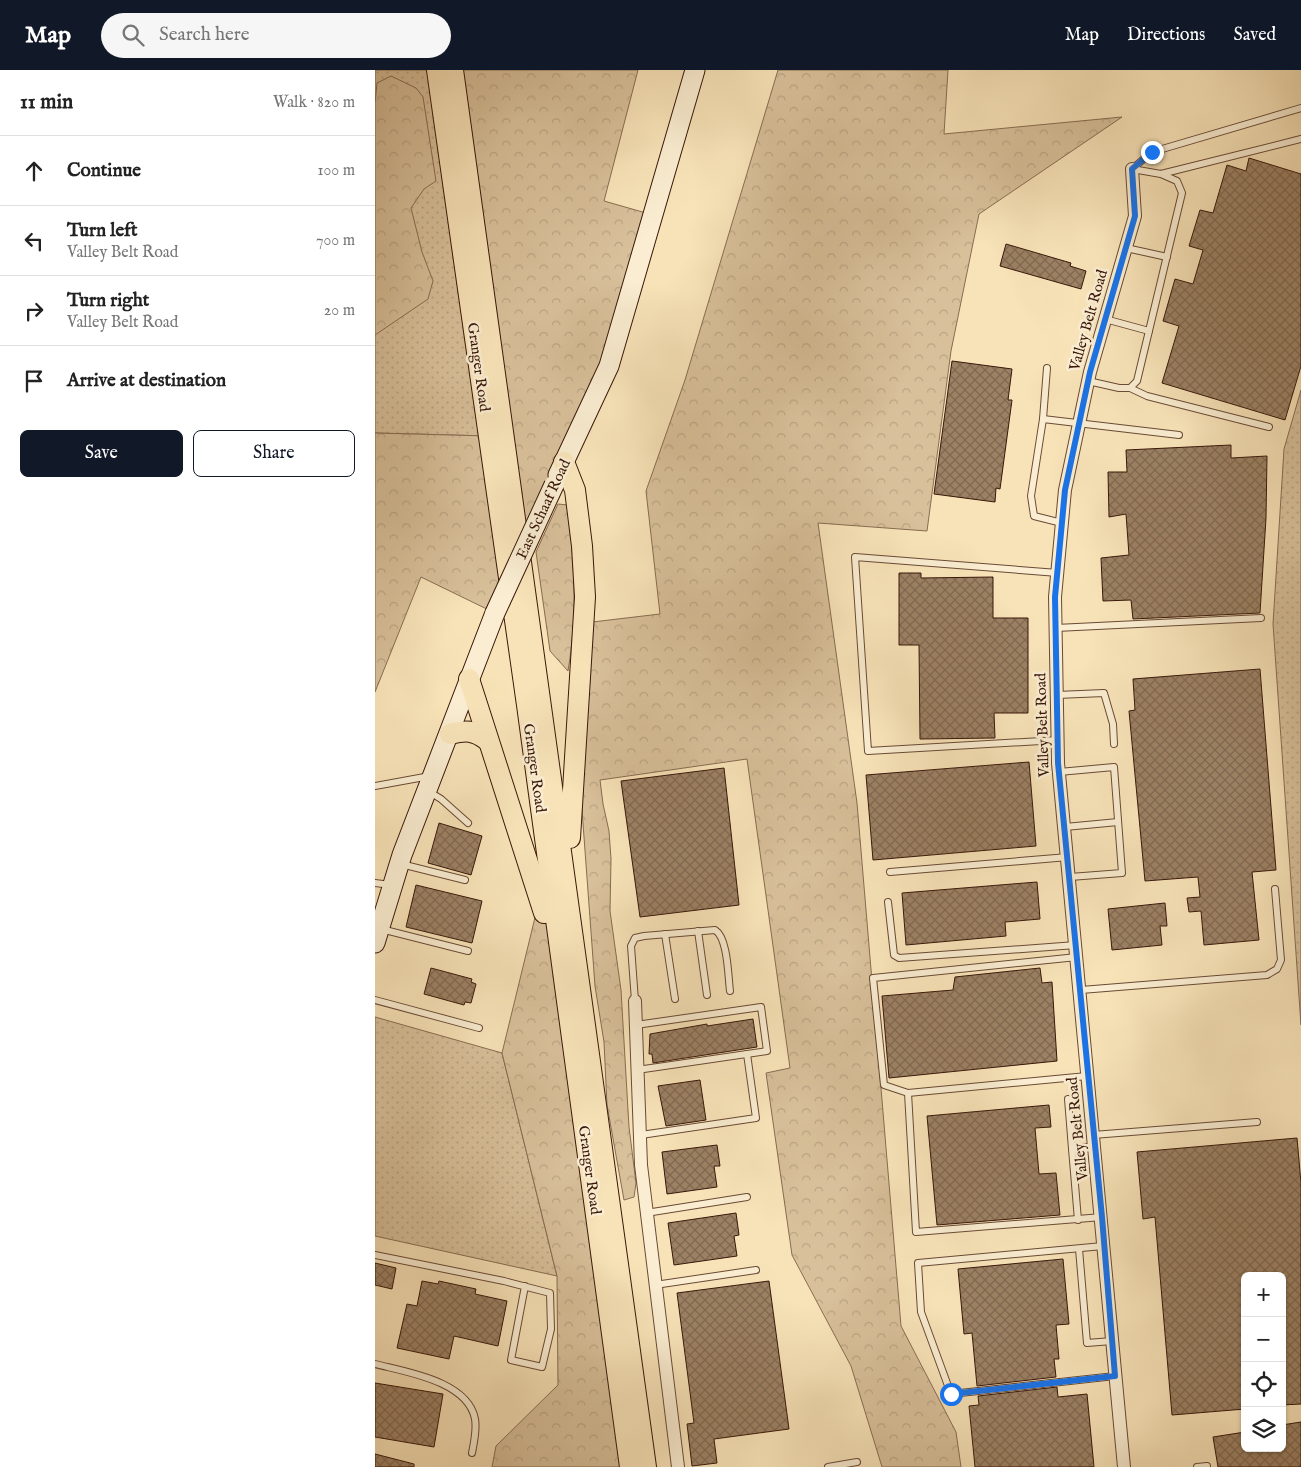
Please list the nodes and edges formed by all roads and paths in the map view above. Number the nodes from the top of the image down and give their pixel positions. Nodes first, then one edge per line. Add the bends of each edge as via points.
1 (437, 70) edge
2 (453, 70) edge
3 (695, 70) edge
4 (1301, 108) edge
5 (1301, 139) edge
6 (1132, 169) junction
7 (1161, 174) junction
8 (1125, 248) junction
9 (1167, 257) junction
10 (1105, 319) junction
11 (1149, 331) junction
12 (1047, 368) dead end
13 (1088, 380) junction
14 (1130, 388) junction
15 (1043, 419) junction
16 (1079, 423) junction
17 (1269, 427) dead end
18 (1179, 435) dead end
19 (564, 462) junction
20 (1062, 523) junction
21 (1058, 573) junction
22 (1261, 618) dead end
23 (1056, 628) junction
24 (469, 679) junction
25 (1057, 695) junction
26 (450, 734) junction
27 (487, 740) junction
28 (1058, 740) junction
29 (1114, 744) dead end
30 (1059, 772) junction
31 (430, 783) junction
32 (375, 786) edge
33 (468, 822) dead end
34 (1118, 822) junction
35 (1065, 827) junction
36 (1067, 857) junction
37 (399, 864) junction
38 (890, 872) dead end
39 (1070, 878) junction
40 (465, 880) dead end
41 (384, 884) edge
42 (1275, 889) dead end
43 (888, 902) dead end
44 (571, 924) junction
45 (378, 926) edge
46 (698, 931) junction
47 (665, 934) junction
48 (468, 951) dead end
49 (1077, 951) junction
50 (1081, 990) junction
51 (730, 991) dead end
52 (707, 994) dead end
53 (675, 999) dead end
54 (375, 1000) edge
55 (635, 1001) joint
56 (636, 1025) junction
57 (479, 1028) dead end
58 (747, 1054) junction
59 (574, 1059) junction
60 (637, 1070) junction
61 (1087, 1076) junction
62 (908, 1093) junction
63 (1068, 1099) dead end
64 (1257, 1122) dead end
65 (641, 1135) junction
66 (1094, 1141) junction
67 (1071, 1149) junction
68 (747, 1197) dead end
69 (646, 1213) junction
70 (1102, 1217) junction
71 (1078, 1220) junction
72 (1103, 1246) junction
73 (1079, 1248) junction
74 (375, 1255) edge
75 (756, 1270) dead end
76 (655, 1285) junction
77 (525, 1286) junction
78 (1112, 1341) junction
79 (375, 1364) edge
80 (1115, 1376) junction
81 (472, 1453) dead end
82 (857, 1462) dead end
83 (1207, 1466) dead end
84 (630, 1467) edge
85 (646, 1467) edge
86 (678, 1467) edge
87 (828, 1467) edge
88 (1124, 1467) edge
89 (1197, 1467) edge

1 - 59 main road, Granger Road
2 - 44 main road, Granger Road
3 - 19 street, East Schaaf Road via 609,366
4 - 6 lane via 1152,152
5 - 7 lane
6 - 7 lane
6 - 8 street, Valley Belt Road via 1135,216
7 - 9 lane via 1177,181 1182,193
8 - 9 lane
8 - 10 street, Valley Belt Road
9 - 11 lane
10 - 11 lane
10 - 13 street, Valley Belt Road
11 - 14 lane via 1137,381
12 - 15 lane
13 - 14 lane
13 - 16 street, Valley Belt Road
14 - 17 lane via 1147,396
15 - 16 lane
15 - 20 lane via 1031,496 1034,516
16 - 18 lane
16 - 20 street, Valley Belt Road via 1065,490
19 - 24 street, East Schaaf Road, bridge via 495,613
19 - 44 main road via 575,490 585,597 570,807
20 - 21 street, Valley Belt Road
21 - 23 street, Valley Belt Road
21 - 28 lane via 855,557 868,751
22 - 23 lane
23 - 25 street, Valley Belt Road
24 - 26 street, East Schaaf Road
24 - 27 main road
25 - 28 street, Valley Belt Road
25 - 29 lane via 1104,693 1113,724
26 - 27 main road via 467,730 477,732
26 - 31 street, East Schaaf Road
27 - 59 main road via 542,904
28 - 30 street, Valley Belt Road
30 - 34 lane via 1114,768
30 - 35 street, Valley Belt Road
31 - 32 lane
31 - 33 lane via 441,799
31 - 37 street, East Schaaf Road
34 - 35 lane
34 - 39 lane via 1122,873
35 - 36 street, Valley Belt Road
36 - 38 lane
36 - 39 street, Valley Belt Road
37 - 40 lane
37 - 41 street, East Schaaf Road
39 - 49 street, Valley Belt Road
41 - 45 street, East Schaaf Road
42 - 50 lane via 1281,960 1277,969 1267,975
43 - 49 lane via 893,956 899,958
44 - 85 main road, Granger Road
45 - 48 lane
46 - 47 lane
46 - 51 lane via 715,930 720,933
46 - 52 lane
47 - 53 lane
47 - 55 lane via 635,938 631,946
49 - 50 street, Valley Belt Road
49 - 62 lane via 873,978 884,1085
50 - 61 street, Valley Belt Road
54 - 57 lane
55 - 56 street
56 - 58 lane via 761,1007 767,1051
56 - 60 street
58 - 60 lane
58 - 65 lane via 756,1118
59 - 84 main road, Granger Road
60 - 65 street
61 - 62 lane
61 - 66 street, Valley Belt Road
62 - 71 lane via 916,1232
63 - 67 lane
64 - 66 lane
65 - 69 street
66 - 67 lane
66 - 70 street, Valley Belt Road
67 - 71 lane
68 - 69 lane
69 - 76 street
70 - 71 lane
70 - 72 street, Valley Belt Road
72 - 73 lane
72 - 78 street, Valley Belt Road
73 - 78 lane via 1087,1343
73 - 80 lane via 918,1263 921,1312 951,1394
74 - 77 lane
75 - 76 lane
76 - 86 street
77 - 77 lane via 550,1293 551,1329 542,1367 511,1360
78 - 80 street, Valley Belt Road
79 - 81 lane via 441,1382 463,1399 475,1417
80 - 88 street, Valley Belt Road
82 - 87 lane
83 - 89 lane

